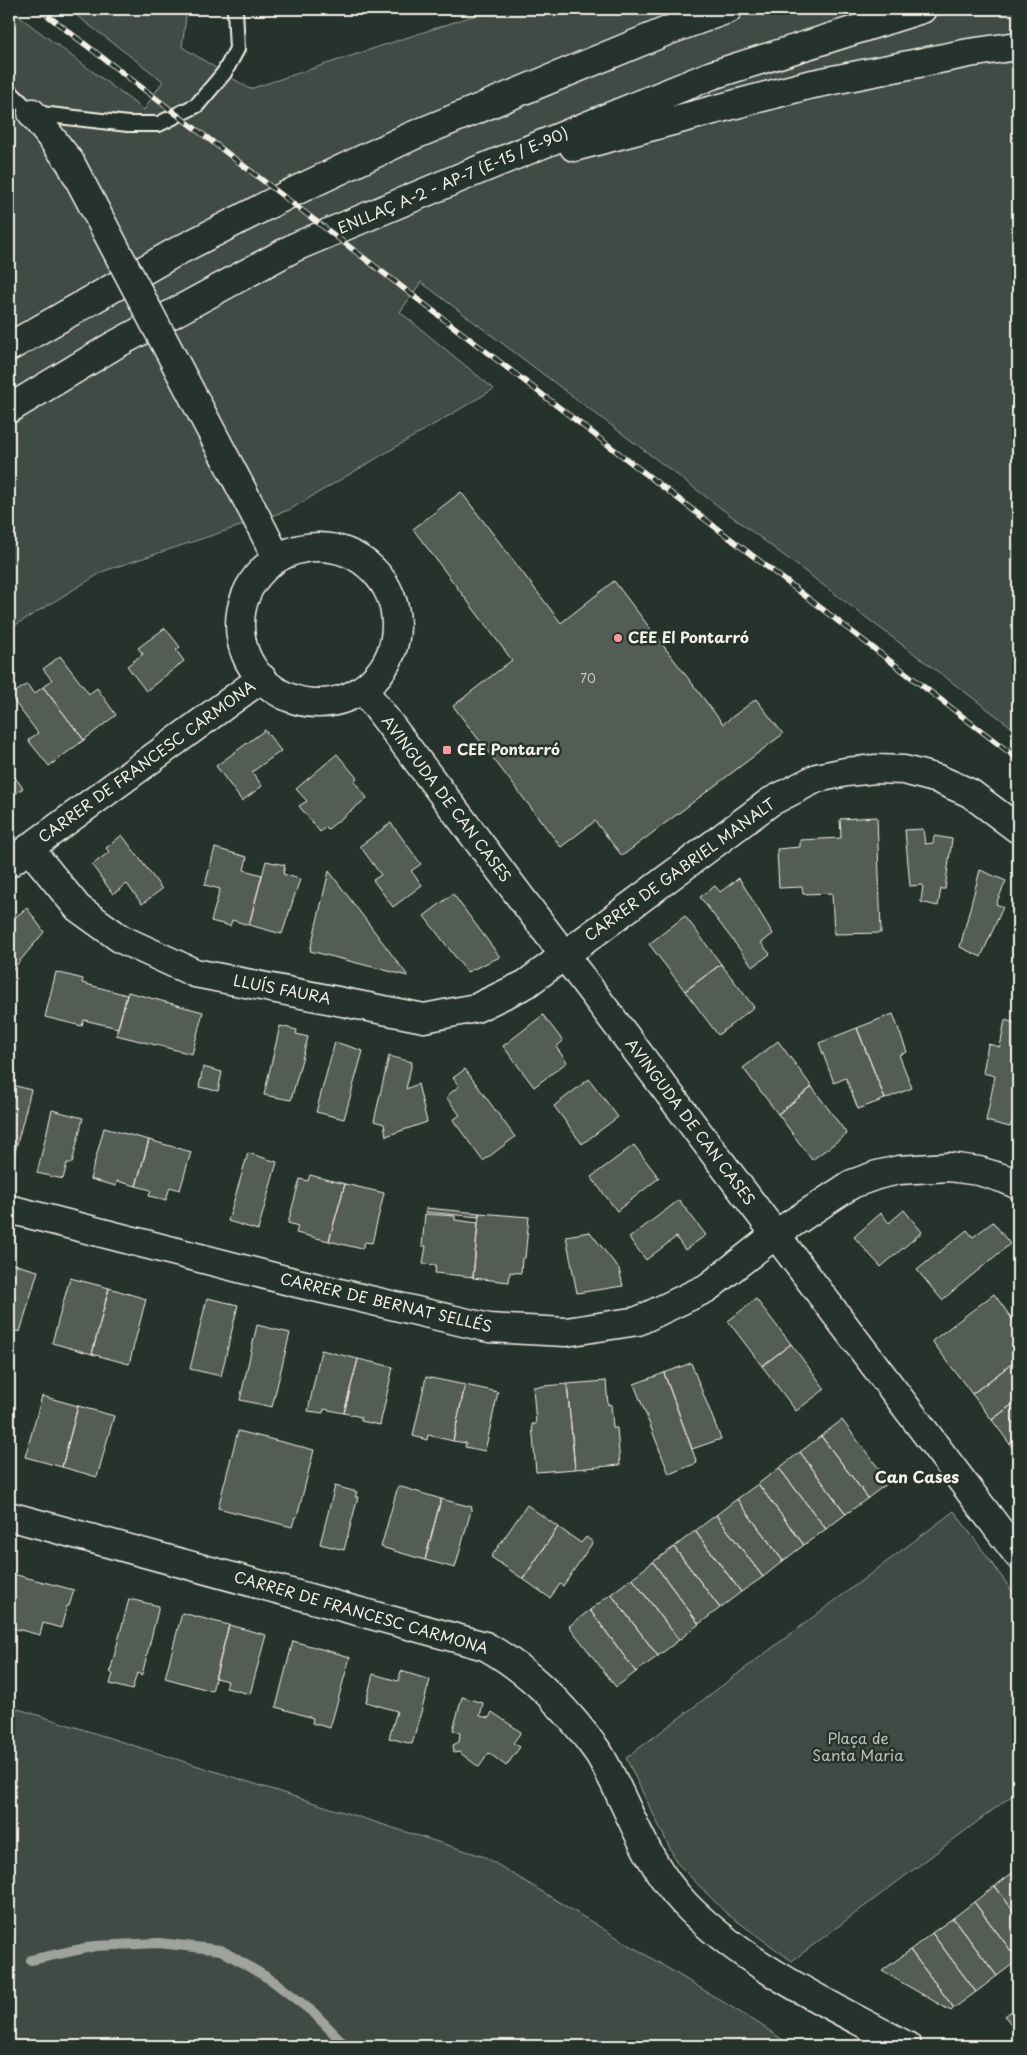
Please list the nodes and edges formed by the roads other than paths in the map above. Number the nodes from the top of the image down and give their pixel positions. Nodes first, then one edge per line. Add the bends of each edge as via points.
1 (235, 9) edge
2 (728, 9) edge
3 (922, 9) edge
4 (1018, 46) edge
5 (9, 91) edge
6 (32, 113) junction
7 (464, 176) junction
8 (9, 348) edge
9 (9, 409) edge
10 (277, 558) junction
11 (262, 678) junction
12 (363, 689) junction
13 (1018, 828) edge
14 (19, 855) edge
15 (564, 955) junction
16 (1018, 1185) edge
17 (9, 1209) edge
18 (776, 1234) junction
19 (9, 1516) edge
20 (1018, 1555) edge
21 (907, 2046) edge

1 - 6 lane via 237,49 224,73 197,105 159,124 111,123
2 - 8 main road via 403,140 174,253
3 - 7 main road, ENLLAÇ A-2 - AP-7 (E-15 / E-90) via 712,75
4 - 7 main road via 808,85
5 - 6 lane
6 - 10 main road, bridge via 70,162
7 - 9 main road, ENLLAÇ A-2 - AP-7 (E-15 / E-90) via 295,247 113,346
10 - 11 main road via 258,576 246,595 241,617 242,639 249,660
10 - 12 main road via 298,549 325,547 351,554 373,569 389,591 396,616 395,643 384,668
11 - 12 main road via 279,692 301,701 323,703 346,698
11 - 14 main road, CARRER DE FRANCESC CARMONA
12 - 15 main road, AVINGUDA DE CAN CASES
13 - 15 main road, CARRER DE GABRIEL MANALT via 970,793 938,779 904,770 846,772 817,778 770,802
14 - 15 main road, LLUÍS FAURA via 78,908 121,939 195,973 424,1018 476,1008 526,984
15 - 18 main road, AVINGUDA DE CAN CASES
16 - 18 main road, CARRER DE BERNAT SELLÉS via 979,1172 948,1167 899,1170 852,1184
17 - 18 main road, CARRER DE BERNAT SELLÉS via 488,1328 566,1332 638,1321 707,1288
18 - 20 main road, AVINGUDA DE CAN CASES
19 - 21 main road, CARRER DE FRANCESC CARMONA via 485,1646 508,1659 556,1700 601,1756 645,1848 685,1904 736,1946 781,1977

